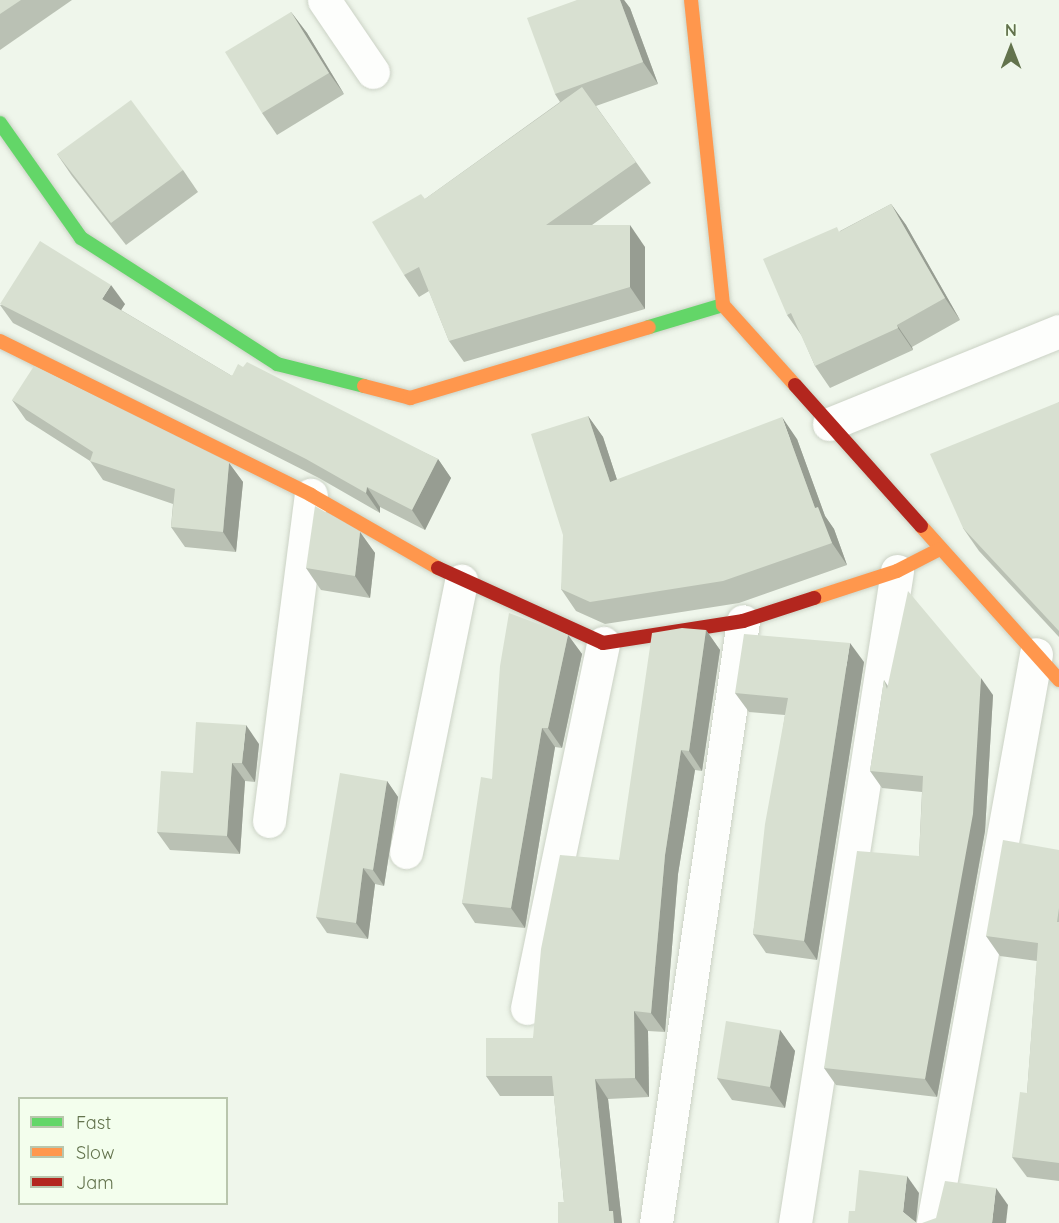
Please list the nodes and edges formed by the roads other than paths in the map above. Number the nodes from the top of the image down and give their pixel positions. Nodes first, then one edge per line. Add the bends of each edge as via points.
1 (324, 0) edge
2 (691, 0) edge
3 (373, 72) dead end
4 (0, 123) edge
5 (723, 305) junction
6 (1059, 331) edge
7 (0, 341) edge
8 (829, 424) junction
9 (311, 495) junction
10 (940, 549) junction
11 (897, 571) junction
12 (461, 581) junction
13 (743, 621) junction
14 (603, 643) junction
15 (1036, 654) junction
16 (1059, 680) edge
17 (269, 821) dead end
18 (406, 852) dead end
19 (526, 1008) dead end
20 (656, 1223) edge
21 (795, 1223) edge
22 (933, 1223) edge

1 - 3 street
2 - 5 street
4 - 5 street via 81,238 277,364 410,398
5 - 8 street
6 - 8 street
7 - 9 street
8 - 10 street
9 - 12 street
9 - 17 street
10 - 11 street
10 - 15 street
11 - 13 street
11 - 21 street
12 - 14 street
12 - 18 street
13 - 14 street
13 - 20 street
14 - 19 street
15 - 16 street
15 - 22 street

